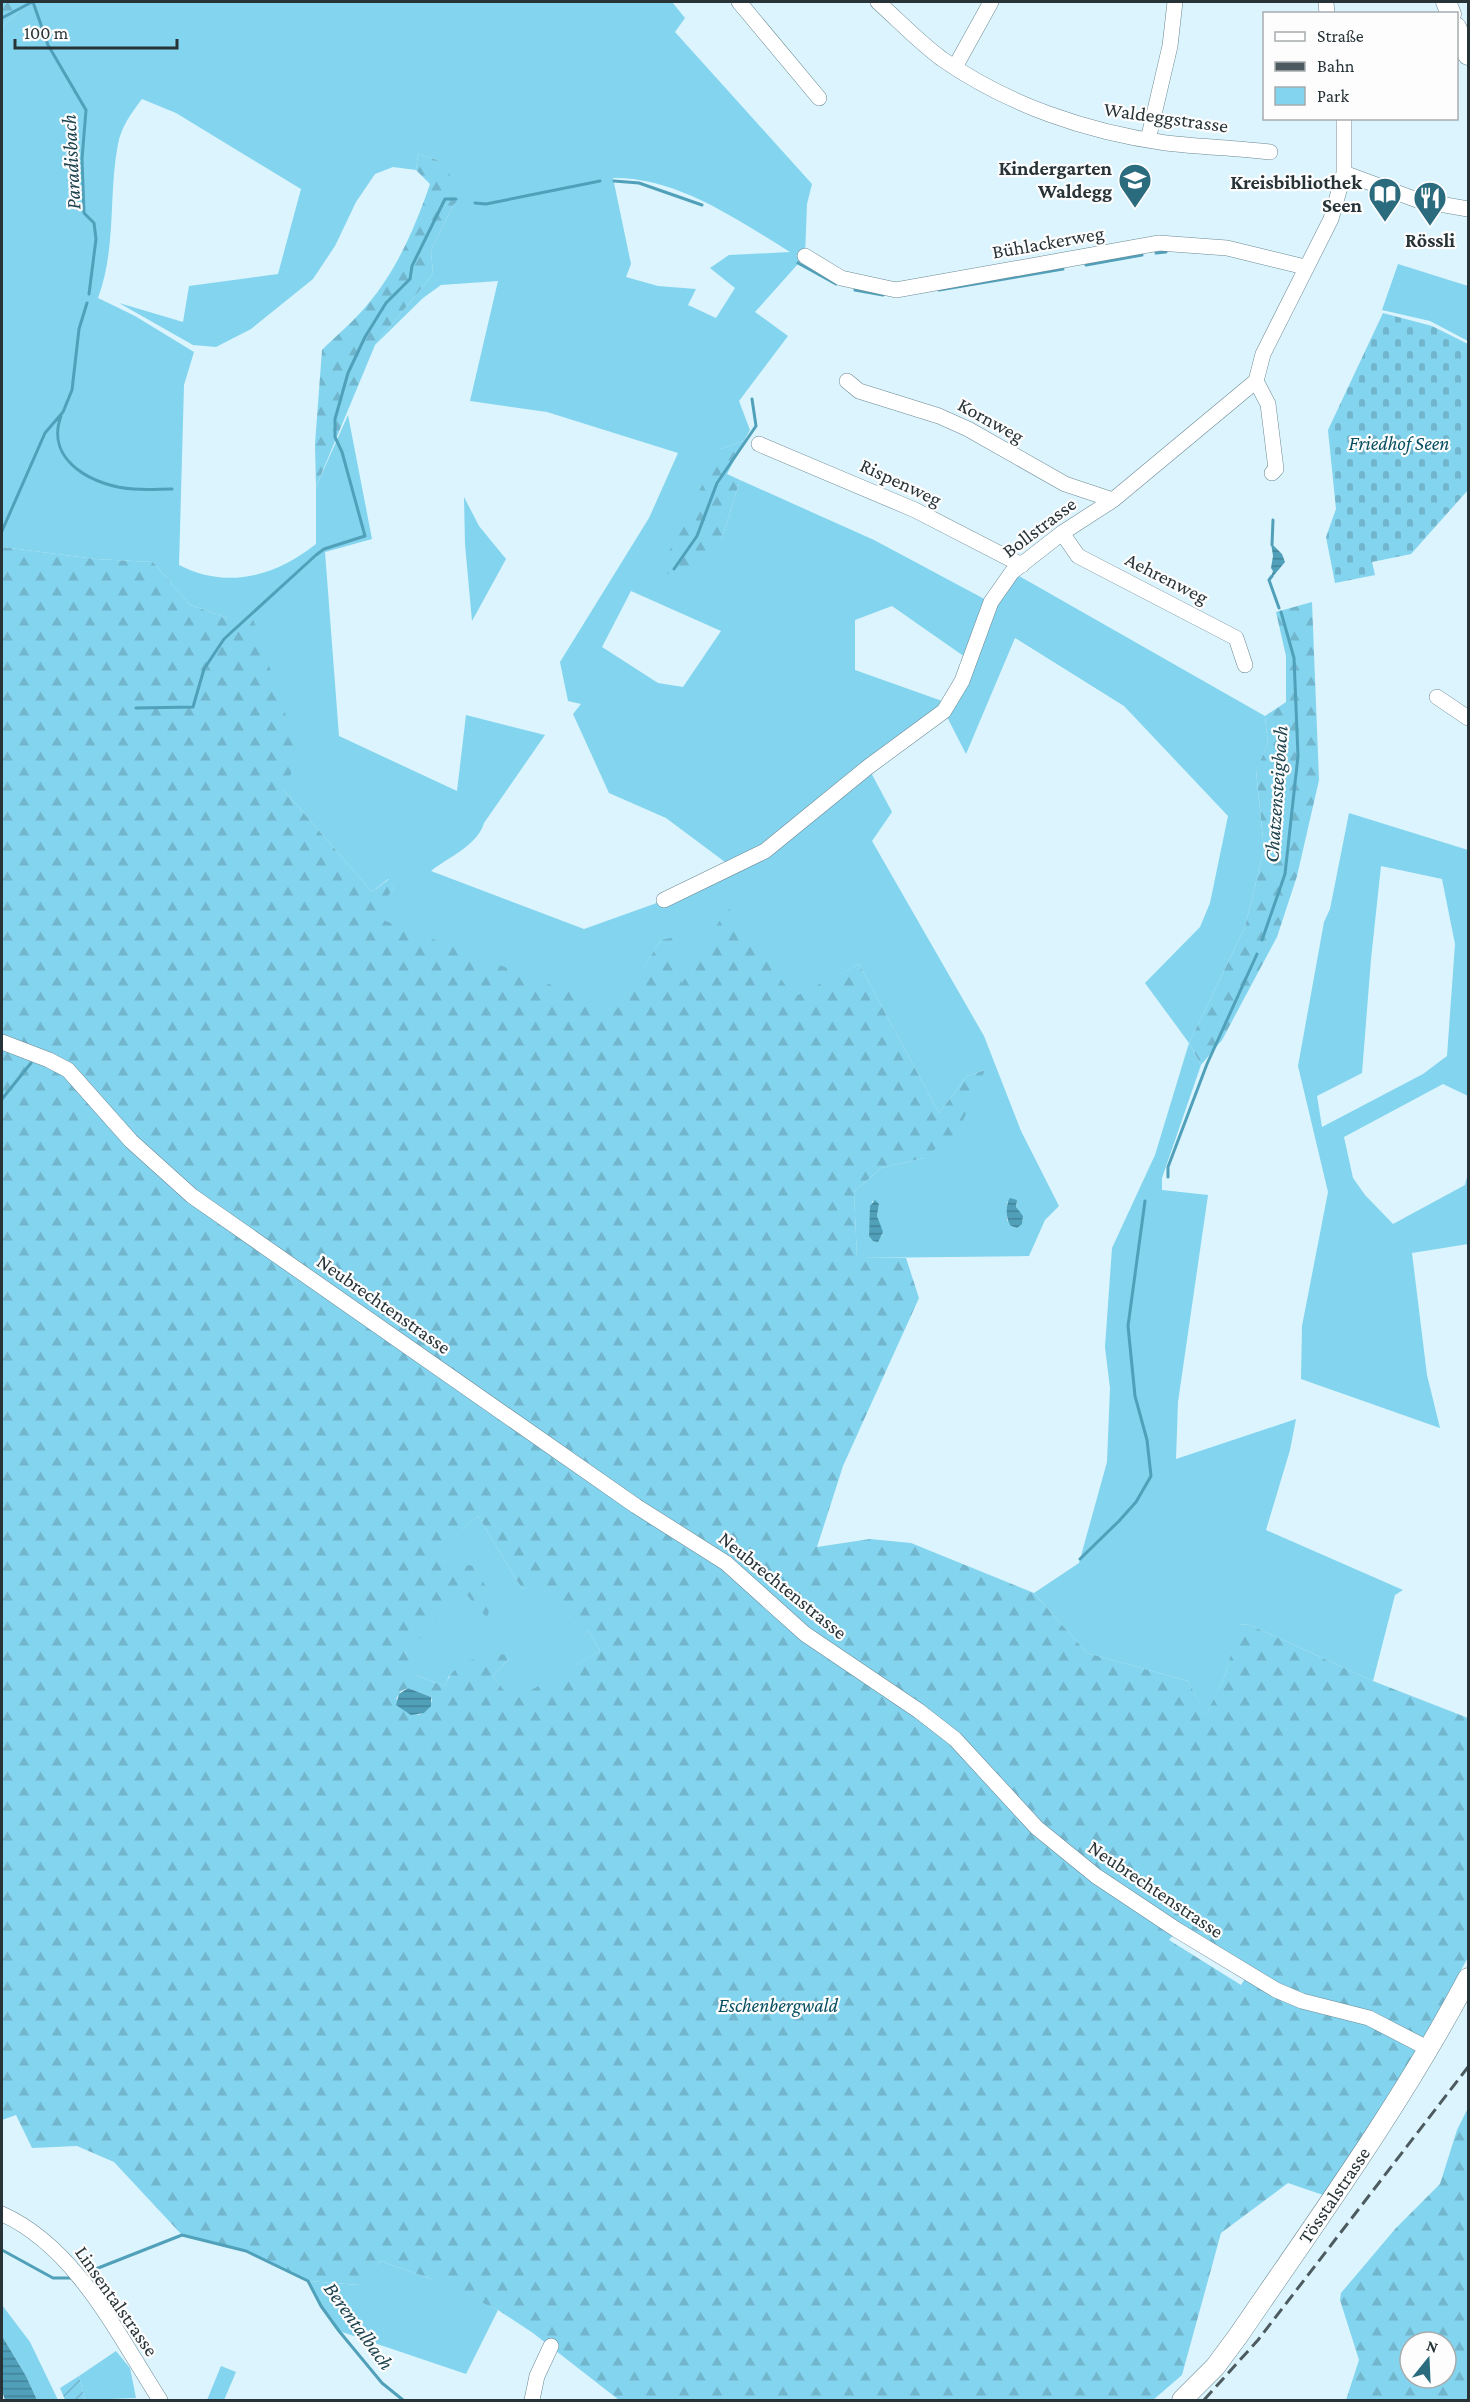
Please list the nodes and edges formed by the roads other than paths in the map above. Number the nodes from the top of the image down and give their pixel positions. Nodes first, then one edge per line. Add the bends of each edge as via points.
1 (739, 2) edge
2 (878, 2) edge
3 (991, 2) edge
4 (1175, 2) edge
5 (1458, 32) edge
6 (1468, 55) edge
7 (955, 67) junction
8 (819, 98) dead end
9 (1344, 120) edge
10 (1148, 140) junction
11 (1270, 152) dead end
12 (1344, 173) junction
13 (1463, 208) edge
14 (805, 256) dead end
15 (1305, 267) junction
16 (848, 381) dead end
17 (1256, 381) junction
18 (759, 444) dead end
19 (1272, 473) dead end
20 (1113, 500) junction
21 (1062, 533) junction
22 (1022, 565) junction
23 (1245, 665) dead end
24 (1437, 697) dead end
25 (1468, 718) edge
26 (664, 900) dead end
27 (2, 1042) edge
28 (1468, 1978) edge
29 (1429, 2049) junction
30 (2, 2214) edge
31 (551, 2346) dead end
32 (1187, 2399) edge
33 (160, 2400) edge
34 (532, 2400) edge

1 - 8 street
2 - 7 street, Waldeggstrasse
3 - 7 street
4 - 10 street via 1170,46
5 - 6 main road
7 - 10 street, Waldeggstrasse via 1033,108 1074,123
9 - 12 street
10 - 11 street, Waldeggstrasse
12 - 13 street via 1389,192
12 - 15 street via 1331,219
14 - 15 street, Bühlackerweg via 841,278 896,290 1159,243 1227,248
15 - 17 street via 1263,354
16 - 20 street, Kornweg via 859,390 968,429 1065,484
17 - 19 street via 1268,404 1276,469
17 - 20 street, Bollstrasse
18 - 22 street, Rispenweg via 915,510
20 - 21 street, Bollstrasse
21 - 22 street, Bollstrasse
21 - 23 street, Aehrenweg via 1078,556 1236,638
22 - 26 street, Bollstrasse via 1012,572 991,602 962,681 944,711 765,851
24 - 25 street
27 - 29 street, Neubrechtenstrasse via 62,1066 142,1152 192,1196 636,1506 718,1557 805,1634 944,1729 1036,1828 1096,1876 1276,1990 1302,2001 1369,2018
28 - 29 main road, Tösstalstrasse
29 - 32 main road, Tösstalstrasse via 1238,2336
30 - 33 street, Linsentalstrasse via 45,2240 74,2269
31 - 34 street

